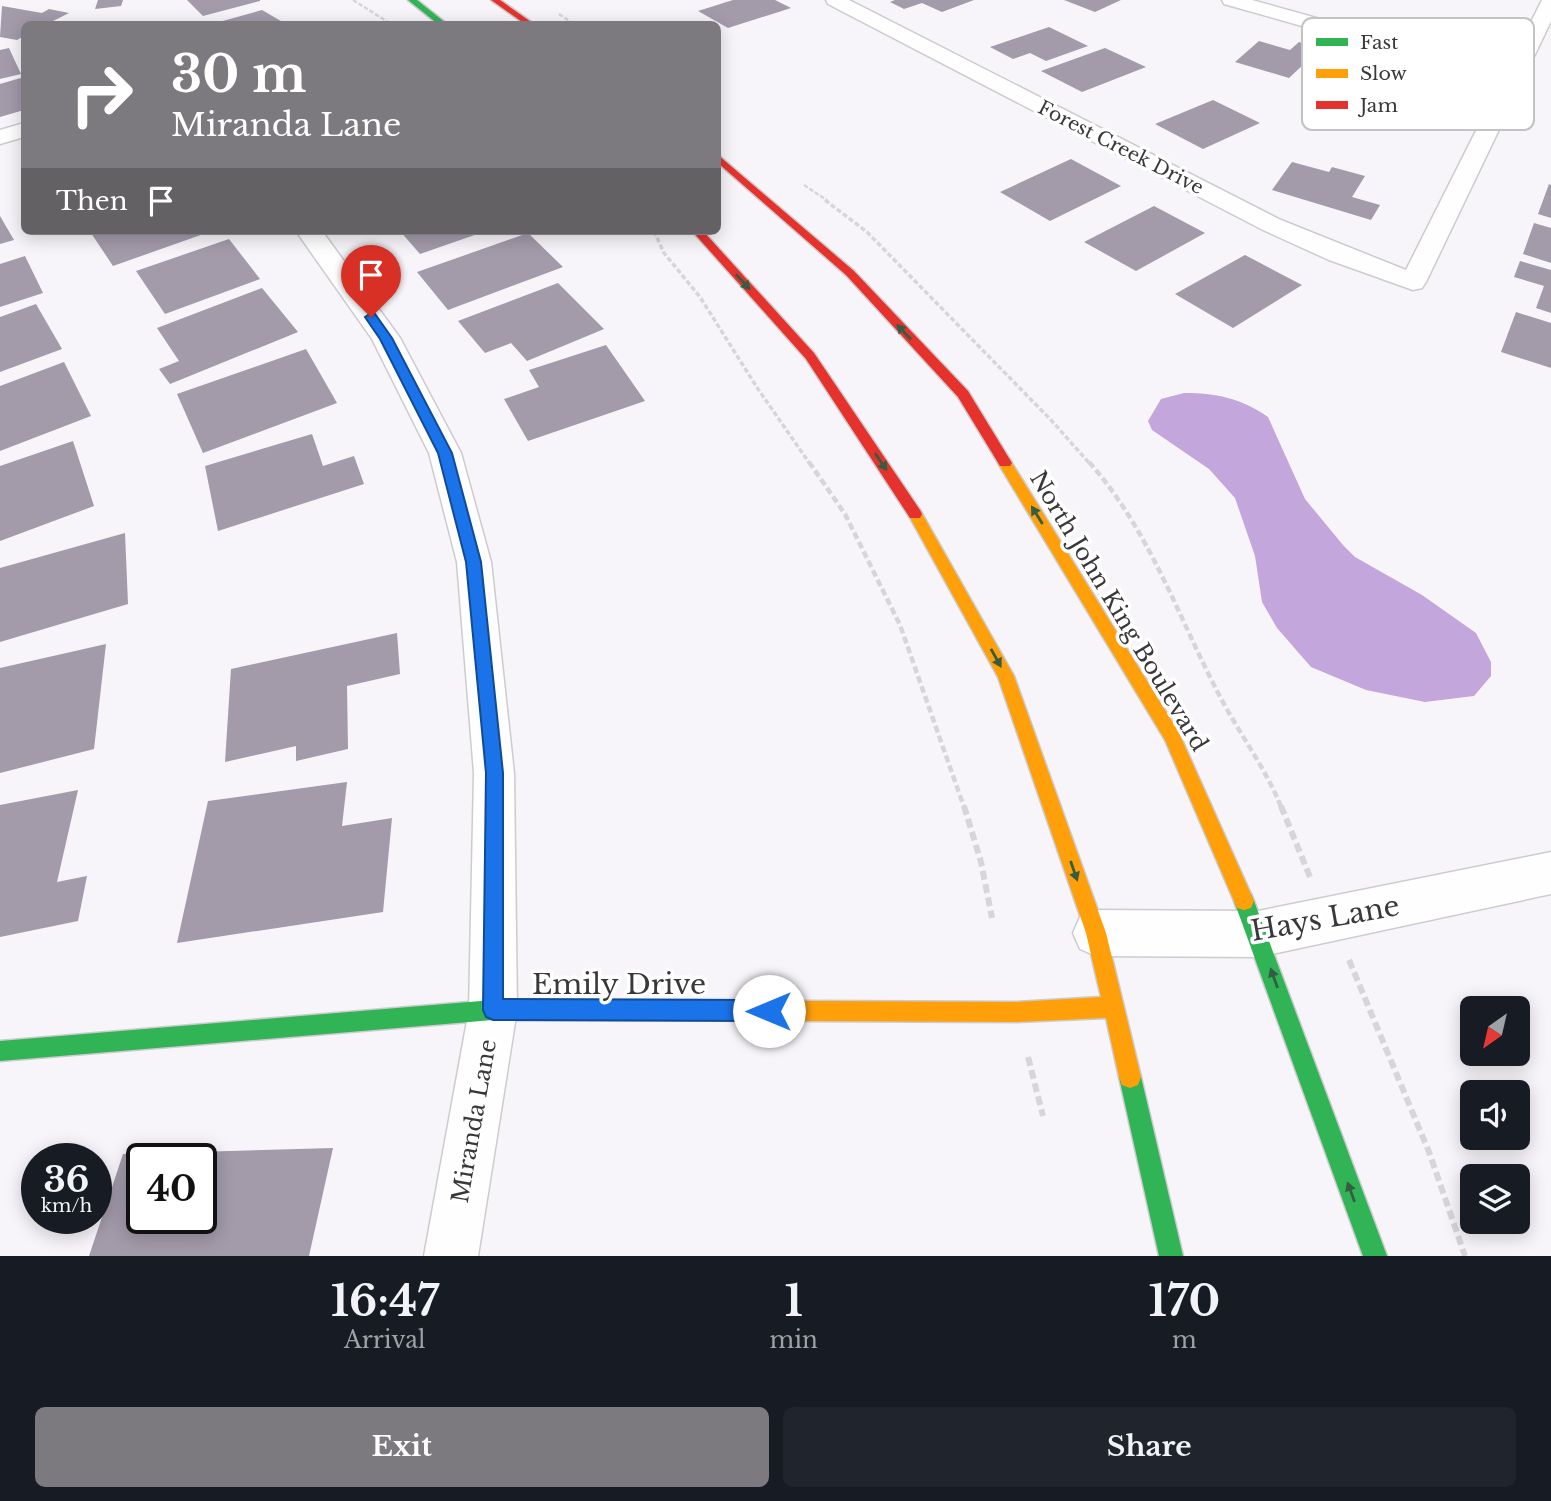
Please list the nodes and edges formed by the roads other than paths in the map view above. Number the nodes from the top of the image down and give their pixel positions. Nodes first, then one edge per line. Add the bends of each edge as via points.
1 (412, 0) edge
2 (495, 0) edge
3 (835, 0) edge
4 (1231, 0) edge
5 (1551, 1) edge
6 (1302, 20) edge
7 (439, 21) edge
8 (526, 21) edge
9 (1534, 35) edge
10 (1488, 130) edge
11 (21, 131) edge
12 (0, 137) edge
13 (721, 161) edge
14 (312, 235) edge
15 (701, 235) edge
16 (1551, 873) edge
17 (1096, 933) junction
18 (1258, 934) junction
19 (1113, 1007) junction
20 (493, 1010) junction
21 (0, 1051) edge
22 (450, 1256) edge
23 (1171, 1256) edge
24 (1375, 1256) edge

1 - 7 main road
2 - 8 main road
3 - 10 street, Forest Creek Drive via 1272,225 1413,282
4 - 6 street
5 - 9 street
11 - 12 street
18 -> 13 main road, North John King Boulevard via 1172,736 963,394 849,273
14 - 20 street, Miranda Lane via 386,338 445,453 474,562 494,773
15 -> 17 main road via 810,356 917,517 1006,676
16 - 18 street, Hays Lane
17 - 18 street, Hays Lane
17 - 19 main road
24 -> 18 main road, North John King Boulevard
19 - 20 main road, Emily Drive via 1016,1012
19 - 23 main road
20 - 21 main road, Emily Drive
20 - 22 street, Miranda Lane

